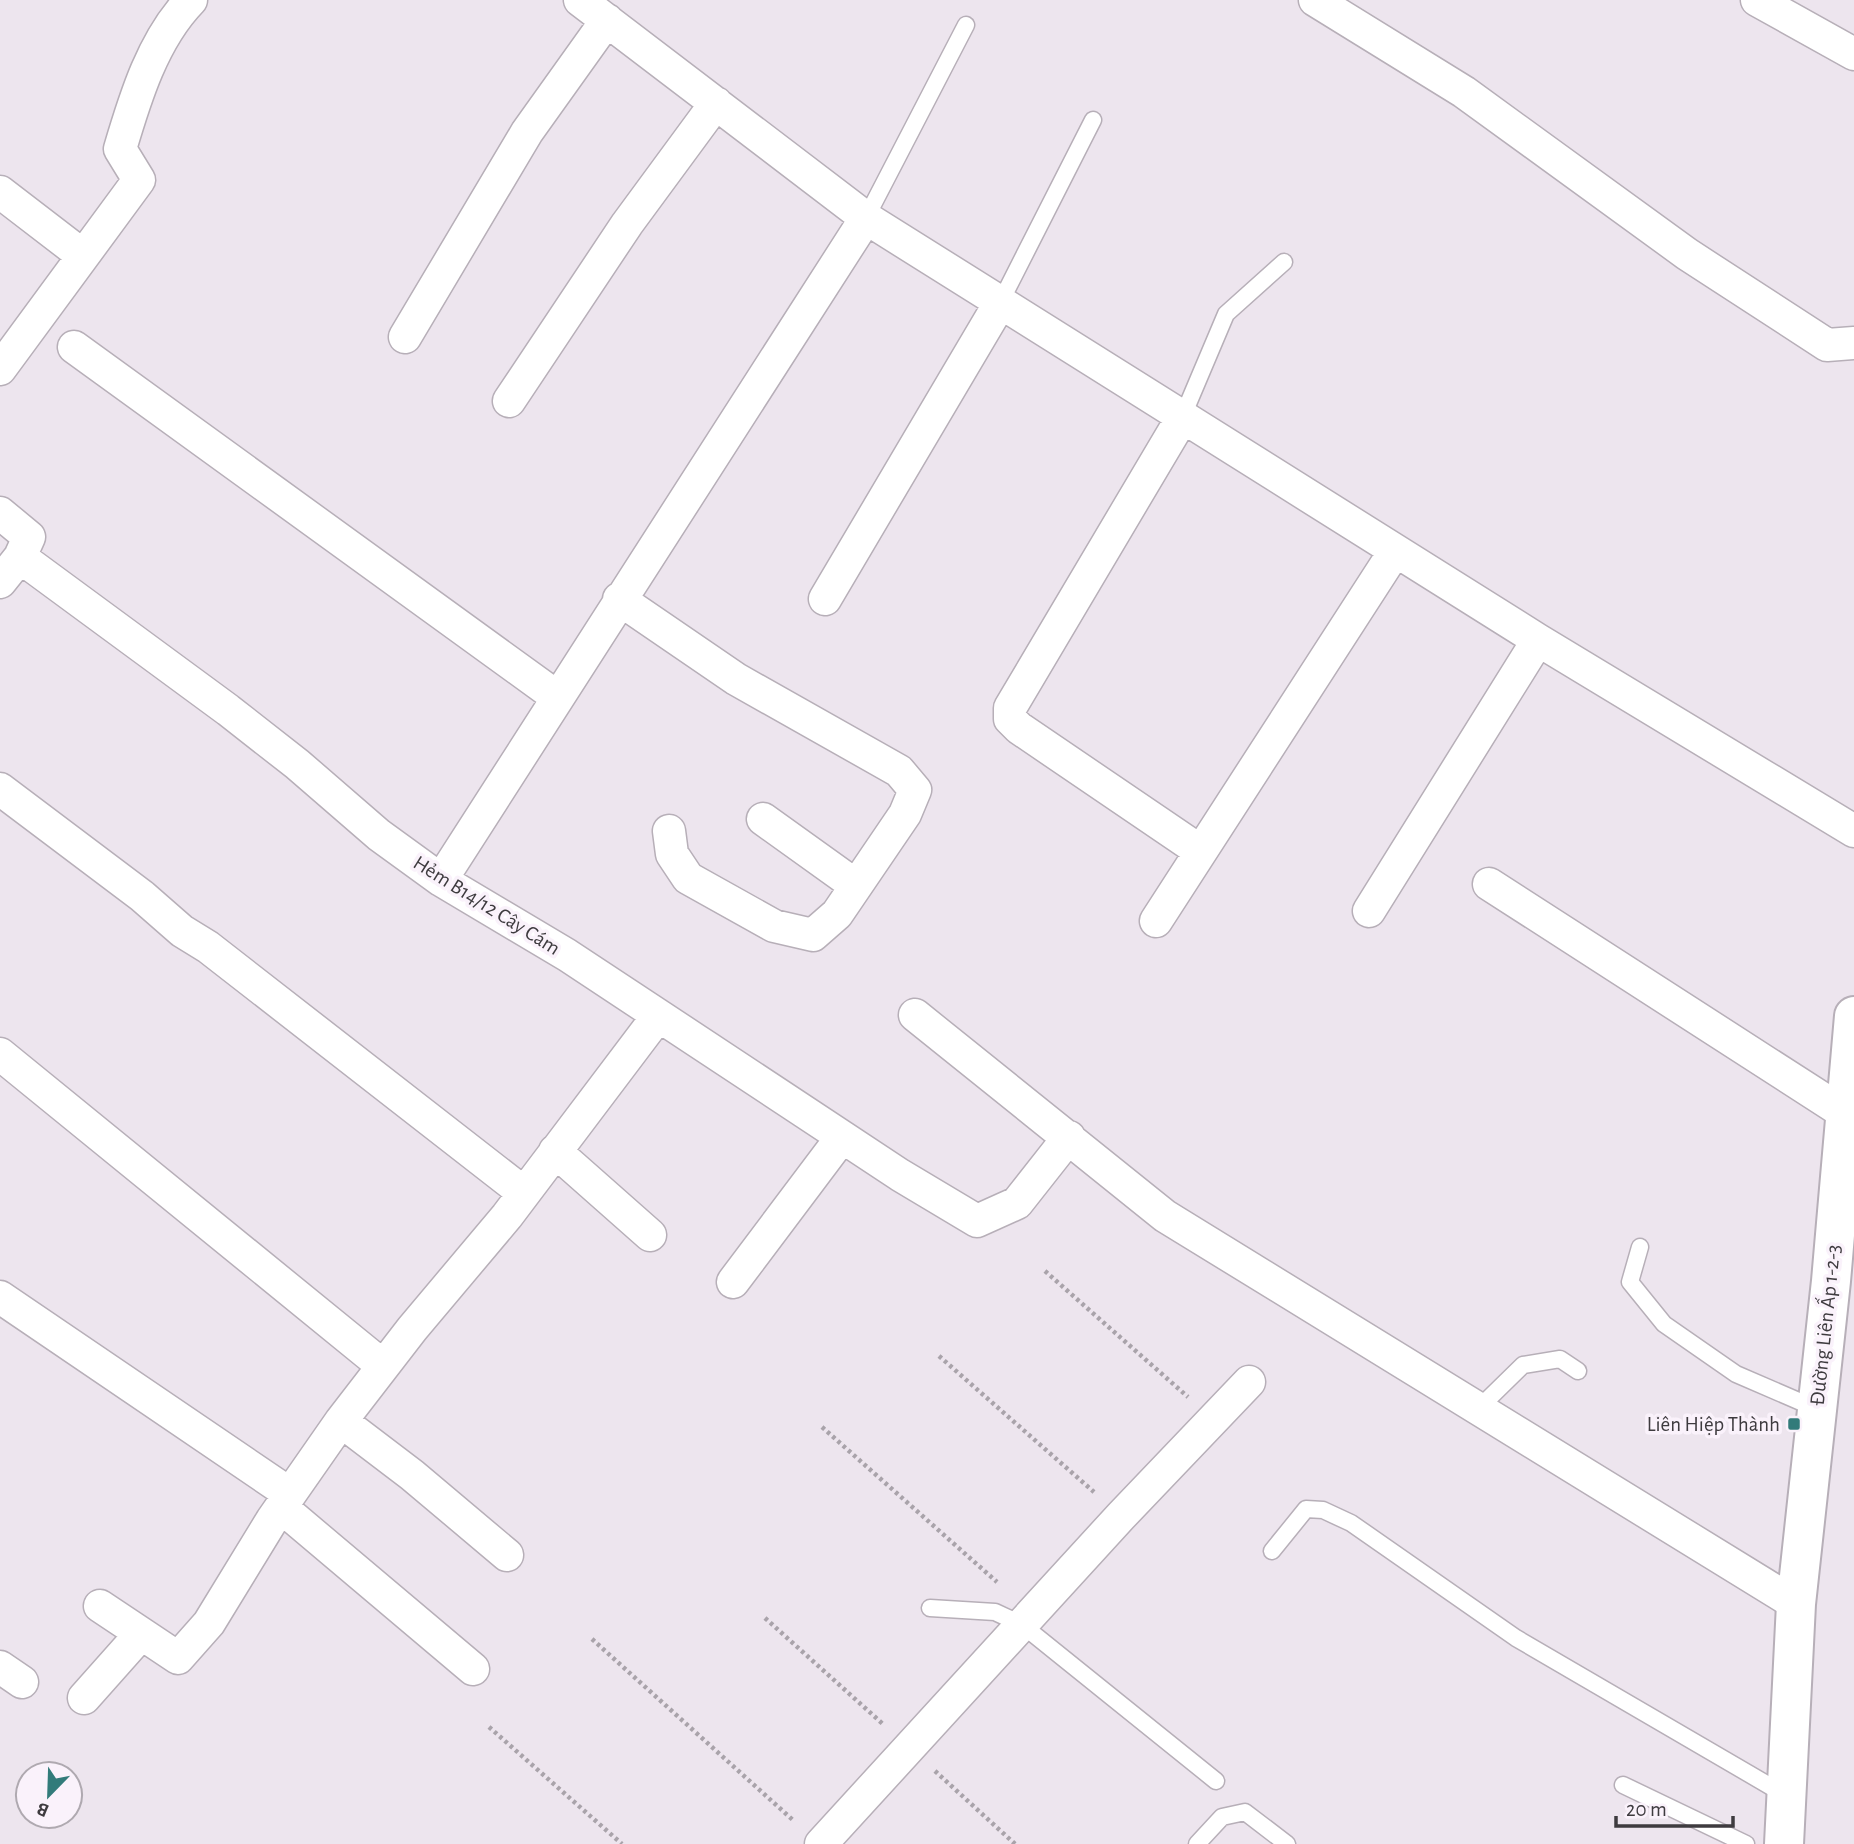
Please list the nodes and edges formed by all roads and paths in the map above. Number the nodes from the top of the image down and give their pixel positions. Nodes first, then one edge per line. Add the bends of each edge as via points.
1 (191, 0) edge
2 (580, 0) edge
3 (1315, 0) edge
4 (1757, 0) edge
5 (607, 20) junction
6 (966, 25) dead end
7 (1854, 54) edge
8 (716, 103) junction
9 (1093, 120) dead end
10 (0, 192) edge
11 (866, 218) junction
12 (82, 255) junction
13 (1284, 262) dead end
14 (1000, 303) junction
15 (405, 337) dead end
16 (1854, 343) edge
17 (74, 347) dead end
18 (0, 369) edge
19 (509, 401) dead end
20 (1182, 418) junction
21 (0, 513) edge
22 (1395, 551) junction
23 (20, 557) junction
24 (0, 582) edge
25 (619, 599) junction
26 (825, 599) dead end
27 (1538, 640) junction
28 (557, 697) junction
29 (0, 789) edge
30 (763, 819) dead end
31 (669, 831) dead end
32 (1854, 831) edge
33 (1200, 851) junction
34 (441, 880) junction
35 (1489, 884) dead end
36 (855, 885) junction
37 (1368, 911) dead end
38 (1156, 921) dead end
39 (915, 1015) dead end
40 (658, 1016) junction
41 (1854, 1016) edge
42 (0, 1054) edge
43 (1846, 1114) junction
44 (842, 1137) junction
45 (1069, 1137) junction
46 (555, 1150) junction
47 (524, 1194) junction
48 (650, 1235) dead end
49 (1640, 1247) dead end
50 (1844, 1262) edge
51 (1045, 1271) dead end
52 (733, 1282) dead end
53 (0, 1297) edge
54 (939, 1356) dead end
55 (383, 1366) junction
56 (1578, 1371) dead end
57 (1249, 1382) dead end
58 (1477, 1409) junction
59 (1817, 1409) junction
60 (1212, 1418) junction
61 (341, 1421) junction
62 (822, 1427) dead end
63 (285, 1500) junction
64 (1121, 1516) junction
65 (1272, 1551) dead end
66 (507, 1555) dead end
67 (1796, 1605) junction
68 (100, 1606) dead end
69 (930, 1608) dead end
70 (765, 1618) dead end
71 (1026, 1619) junction
72 (140, 1636) junction
73 (592, 1639) dead end
74 (473, 1669) dead end
75 (84, 1698) dead end
76 (489, 1727) dead end
77 (909, 1747) junction
78 (1216, 1781) dead end
79 (1623, 1785) dead end
80 (1787, 1796) junction
81 (810, 1835) edge
82 (622, 1844) edge
83 (1015, 1844) edge
84 (1198, 1844) edge
85 (1287, 1844) edge
86 (1746, 1844) edge
87 (1784, 1844) edge

1 - 12 street via 178,13 136,91 120,149 139,180
2 - 5 street
3 - 16 street via 1464,92 1687,254 1827,345
4 - 7 street
5 - 8 street
5 - 15 street via 527,132
6 - 11 lane
8 - 11 street
8 - 19 street via 627,224
9 - 14 lane
10 - 12 street
11 - 14 street
11 - 25 street
12 - 18 street
13 - 20 lane via 1226,314
14 - 20 street
14 - 26 street
17 - 28 street
20 - 22 street
20 - 33 street via 1010,708 1010,719
21 - 23 street via 29,537
22 - 27 street
22 - 33 street
23 - 24 street
23 - 34 street, Hẻm B14/12 Cây Cám via 228,710 379,835
25 - 28 street
25 - 36 street via 736,679 899,771 915,790 905,814
27 - 32 street
27 - 37 street
28 - 34 street
29 - 47 street
30 - 36 street
31 - 36 street via 673,855 688,878 774,926 813,935 837,915
33 - 38 street
34 - 40 street, Hẻm B14/12 Cây Cám
35 - 43 street
39 - 45 street
40 - 44 street, Hẻm B14/12 Cây Cám
40 - 46 street
41 - 43 street, Đường Liên Ấp 1-2-3
42 - 55 street
43 - 50 street, Đường Liên Ấp 1-2-3
44 - 45 street, Hẻm B14/12 Cây Cám via 977,1221 1017,1203
44 - 52 street
45 - 58 street via 1164,1216
46 - 47 street
46 - 48 street
47 - 55 street
49 - 59 lane via 1630,1282 1664,1324 1736,1374
50 - 59 street, Đường Liên Ấp 1-2-3
51 - 60 path
53 - 63 street
54 - 64 path
55 - 61 street
56 - 58 lane via 1560,1359 1523,1365
57 - 60 street
58 - 67 street
59 - 67 street, Đường Liên Ấp 1-2-3
60 - 64 street
61 - 63 street
61 - 66 street
62 - 71 path
63 - 72 street via 209,1623 178,1658
63 - 74 street
64 - 71 street
65 - 80 lane via 1306,1508 1351,1523 1516,1638
67 - 80 street, Đường Liên Ấp 1-2-3
68 - 72 street
69 - 71 lane
70 - 77 path
71 - 77 street
71 - 78 lane
72 - 75 street
73 - 81 path
76 - 82 path
77 - 81 street
77 - 83 path
79 - 86 lane
80 - 87 street, Đường Liên Ấp 1-2-3
84 - 85 lane via 1222,1816 1245,1812

